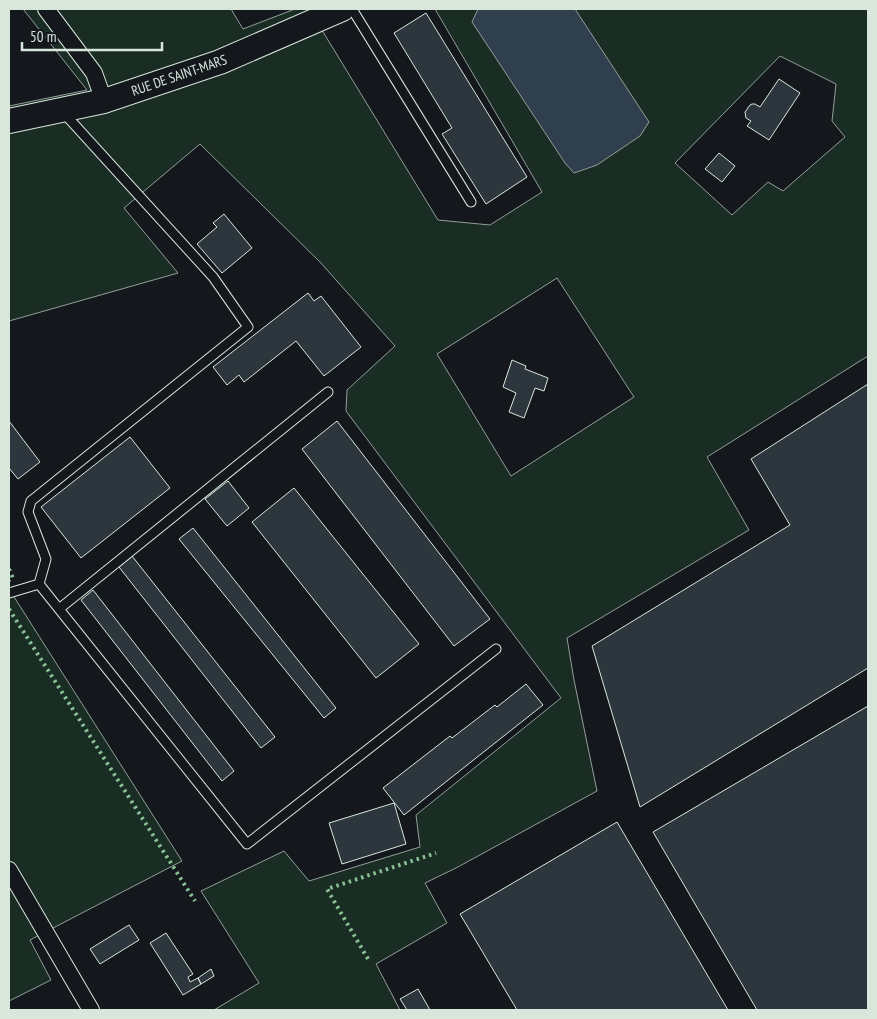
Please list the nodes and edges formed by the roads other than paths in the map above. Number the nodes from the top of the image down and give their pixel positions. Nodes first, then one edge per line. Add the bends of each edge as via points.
1 (46, 9) edge
2 (342, 9) edge
3 (352, 9) edge
4 (104, 101) junction
5 (62, 111) junction
6 (9, 122) edge
7 (471, 202) dead end
8 (328, 392) dead end
9 (39, 584) junction
10 (9, 594) edge
11 (59, 609) junction
12 (496, 649) dead end
13 (9, 870) edge
14 (90, 1010) edge

1 - 4 street via 94,72
2 - 4 street, RUE DE SAINT-MARS via 220,62
3 - 7 lane
4 - 5 street, RUE DE SAINT-MARS
5 - 6 street, RUE DE SAINT-MARS
5 - 9 lane via 213,278 248,327 31,501 28,512 46,559
8 - 11 lane
9 - 10 lane
9 - 11 lane
11 - 12 lane via 246,844
13 - 14 street

